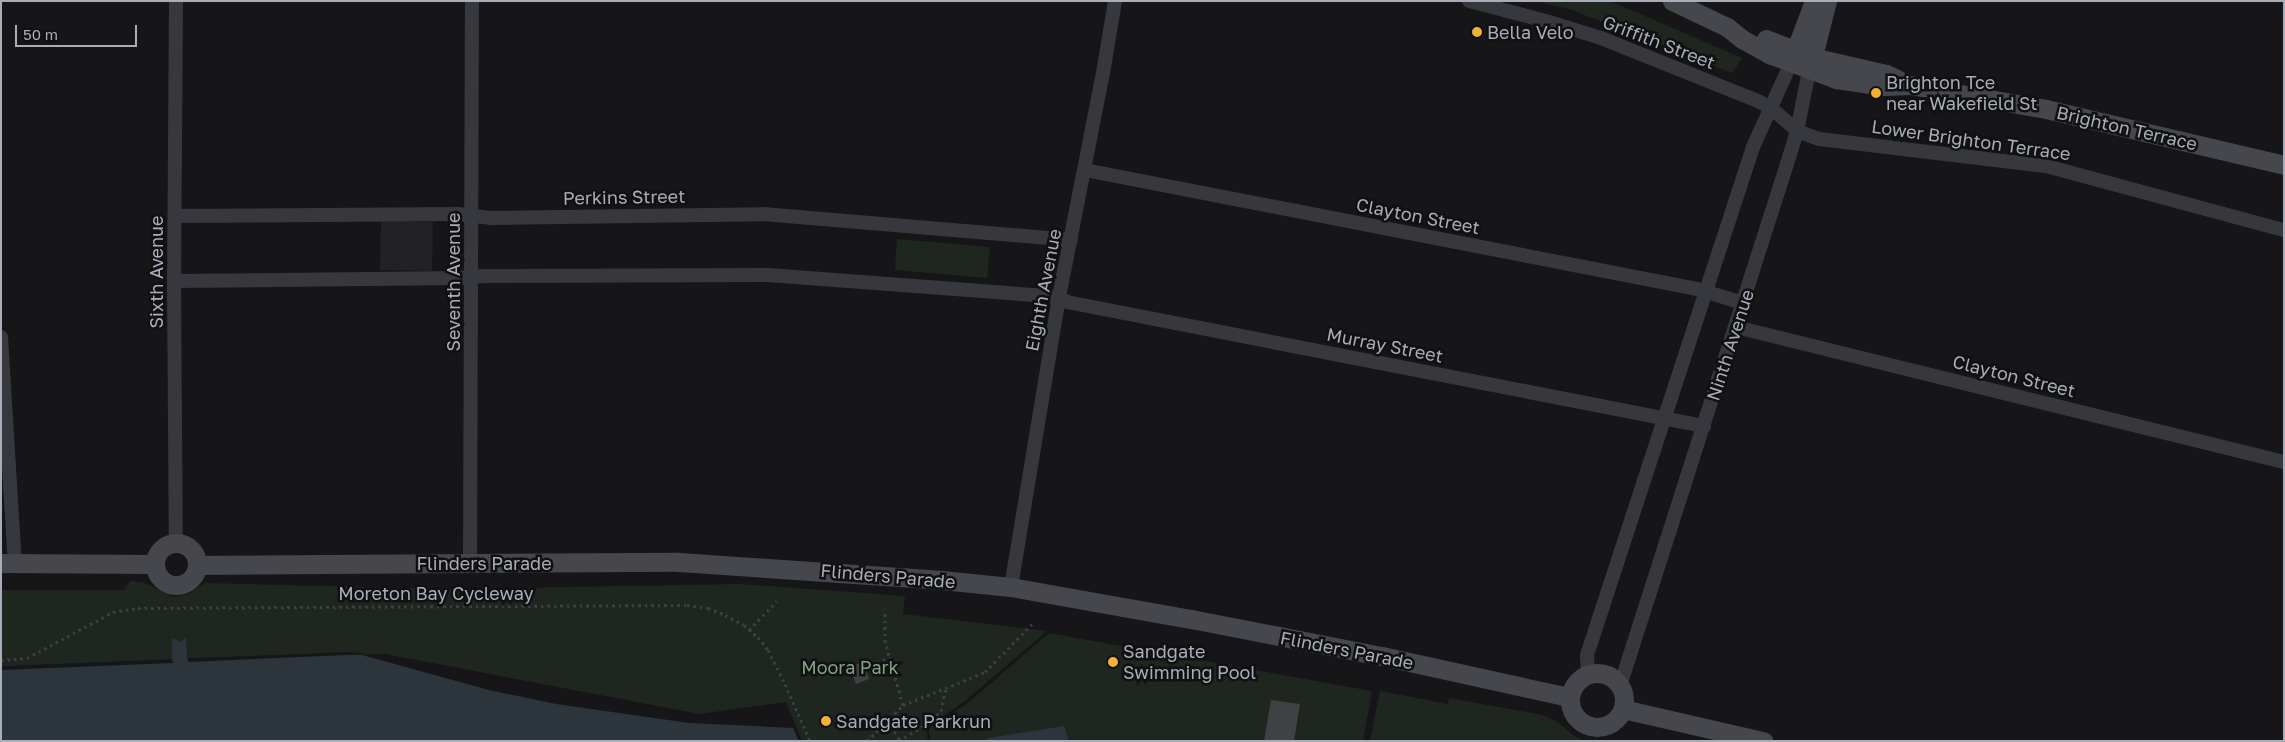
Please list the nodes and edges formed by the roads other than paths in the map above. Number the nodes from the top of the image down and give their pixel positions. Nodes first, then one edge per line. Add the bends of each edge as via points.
1 (176, 1) edge
2 (472, 1) edge
3 (1115, 1) edge
4 (1469, 1) edge
5 (1672, 1) edge
6 (1814, 1) edge
7 (1827, 1) edge
8 (1802, 60) junction
9 (1771, 108) junction
10 (1797, 131) junction
11 (2284, 165) edge
12 (1085, 170) junction
13 (175, 216) junction
14 (472, 217) junction
15 (2284, 230) edge
16 (1071, 240) junction
17 (472, 277) junction
18 (174, 281) junction
19 (1706, 291) junction
20 (1059, 297) junction
21 (1743, 303) junction
22 (1736, 327) junction
23 (1, 337) edge
24 (1665, 419) junction
25 (1704, 426) junction
26 (2284, 462) edge
27 (176, 543) junction
28 (8, 563) edge
29 (470, 563) junction
30 (155, 564) junction
31 (196, 565) junction
32 (1011, 587) junction
33 (1588, 674) junction
34 (1620, 686) junction
35 (1569, 697) junction
36 (1622, 709) junction
37 (1763, 741) edge

1 - 13 street, Sixth Avenue
2 - 14 street, Seventh Avenue
3 - 12 street, Eighth Avenue
4 - 9 street, Griffith Street via 1601,38
5 - 8 street, Brighton Terrace via 1726,27 1746,30
6 - 8 street, Ninth Avenue
7 - 8 street, Ninth Avenue
8 - 9 street, Ninth Avenue
8 - 10 street, Ninth Avenue
8 - 11 street, Brighton Terrace via 1836,79 1884,86 1910,85 2046,109
9 - 10 street, Griffith Street
9 - 19 street, Ninth Avenue via 1753,147
10 - 15 street, Lower Brighton Terrace via 1819,139 2046,166
10 - 21 street, Ninth Avenue
12 - 16 street, Eighth Avenue
12 - 19 street, Clayton Street
13 - 14 street, Perkins Street via 458,214
13 - 18 street, Sixth Avenue
14 - 16 street, Perkins Street via 763,214
14 - 17 street, Seventh Avenue
16 - 20 street, Eighth Avenue
17 - 18 street
17 - 20 street via 768,275
17 - 29 street, Seventh Avenue
18 - 27 street, Sixth Avenue
19 - 21 street, Clayton Street
19 - 24 street, Ninth Avenue
20 - 24 street, Murray Street via 1067,302
20 - 32 street, Eighth Avenue
21 - 22 street, Ninth Avenue
22 - 25 street, Ninth Avenue
22 - 26 street, Clayton Street
23 - 28 street
24 - 25 street, Murray Street
24 - 33 street, Ninth Avenue via 1587,655
25 - 34 street, Ninth Avenue
27 - 30 street via 159,552
27 - 31 street via 193,552
28 - 30 street
29 - 31 street, Flinders Parade
29 - 32 street, Flinders Parade via 679,562
30 - 31 street via 165,582 179,585 191,578
32 - 35 street, Flinders Parade via 1301,640
33 - 34 street via 1606,674
33 - 35 street via 1576,682
34 - 36 street via 1624,693
35 - 36 street via 1573,714 1586,725 1595,727 1612,723
36 - 37 street

